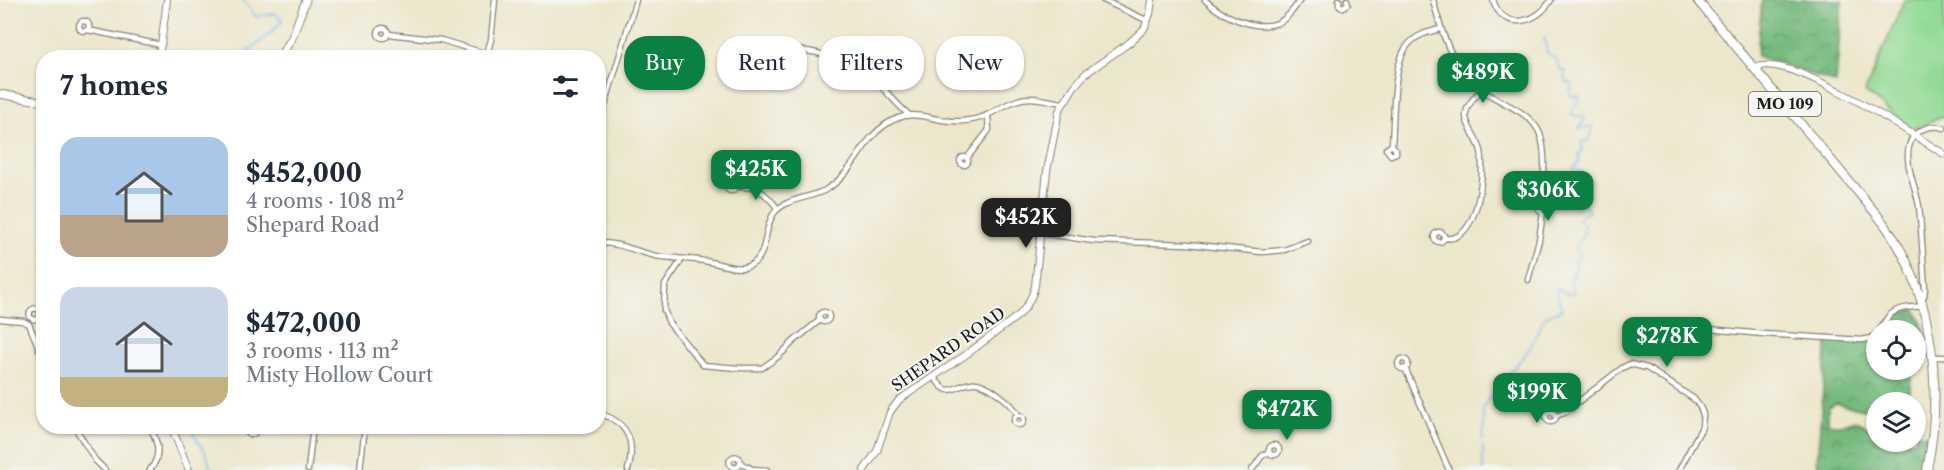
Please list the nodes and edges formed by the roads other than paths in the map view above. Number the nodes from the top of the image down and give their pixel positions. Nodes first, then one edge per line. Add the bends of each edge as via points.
1 (167, 0) edge
2 (306, 0) edge
3 (495, 0) edge
4 (636, 0) edge
5 (1103, 0) edge
6 (1152, 0) edge
7 (1205, 0) edge
8 (1300, 0) edge
9 (1339, 0) edge
10 (1347, 0) edge
11 (1433, 0) edge
12 (1493, 0) edge
13 (1551, 0) edge
14 (1697, 0) edge
15 (1148, 21) junction
16 (1440, 29) junction
17 (88, 30) dead end
18 (389, 34) dead end
19 (161, 45) junction
20 (159, 50) edge
21 (284, 50) edge
22 (470, 50) edge
23 (488, 50) edge
24 (807, 52) edge
25 (1755, 69) junction
26 (1481, 90) junction
27 (0, 94) edge
28 (36, 101) edge
29 (1048, 101) junction
30 (606, 102) edge
31 (1063, 103) junction
32 (1059, 111) junction
33 (908, 114) junction
34 (988, 117) junction
35 (1944, 128) edge
36 (1914, 136) junction
37 (1392, 145) dead end
38 (1944, 154) edge
39 (967, 158) dead end
40 (736, 187) dead end
41 (777, 209) junction
42 (1040, 233) junction
43 (1444, 238) dead end
44 (1308, 241) dead end
45 (606, 244) edge
46 (682, 259) junction
47 (1528, 280) dead end
48 (1924, 296) junction
49 (1926, 305) junction
50 (31, 318) dead end
51 (0, 319) edge
52 (820, 320) dead end
53 (1885, 320) edge
54 (26, 322) junction
55 (1643, 323) dead end
56 (1866, 339) edge
57 (36, 340) edge
58 (1940, 357) edge
59 (1405, 368) dead end
60 (934, 377) junction
61 (606, 416) edge
62 (1018, 416) dead end
63 (1556, 416) dead end
64 (79, 434) edge
65 (153, 434) edge
66 (174, 434) edge
67 (312, 434) edge
68 (364, 434) edge
69 (1269, 452) dead end
70 (740, 463) dead end
71 (105, 470) edge
72 (150, 470) edge
73 (189, 470) edge
74 (309, 470) edge
75 (360, 470) edge
76 (628, 470) edge
77 (767, 470) edge
78 (864, 470) edge
79 (1252, 470) edge
80 (1449, 470) edge
81 (1679, 470) edge
82 (1927, 470) edge

1 - 19 street
2 - 21 main road
3 - 23 street
4 - 30 street
5 - 15 street
6 - 15 street
7 - 8 street via 1231,18 1266,25 1283,20
9 - 10 street via 1343,8
11 - 16 street
12 - 13 street via 1501,15 1512,21 1526,21 1539,14
14 - 25 main road, MO 109
15 - 31 street, SHEPARD ROAD via 1129,43 1085,74
16 - 26 street via 1460,69
16 - 37 street via 1418,37 1401,57
17 - 19 street
18 - 22 street via 441,40
19 - 20 street
24 - 33 street via 851,65 869,76
25 - 36 street via 1768,65 1821,82
25 - 48 main road, MO 109 via 1886,226 1909,262
26 - 43 street via 1468,107 1466,117 1482,160 1473,218 1458,236
26 - 47 street via 1520,112 1537,129 1543,150 1543,202 1548,207 1543,212
27 - 28 main road
29 - 31 street
29 - 32 street
29 - 34 street via 1018,100
31 - 32 street, SHEPARD ROAD
32 - 42 street, SHEPARD ROAD
33 - 34 street via 961,122
33 - 41 street via 878,130 852,168 835,184
34 - 39 street via 989,130
35 - 36 street via 1928,127
36 - 38 street
36 - 48 street via 1908,157 1918,205
40 - 41 street via 761,191
41 - 46 street via 768,224 762,251 750,266 735,268
42 - 44 street via 1094,241 1198,244 1262,252 1284,250
42 - 60 street, SHEPARD ROAD via 1035,286 1026,308
45 - 46 street
46 - 52 street via 665,285 664,310 669,323 703,364 762,368
48 - 49 main road, MO 109
49 - 53 street via 1895,310
49 - 58 main road, MO 109
50 - 54 street
51 - 54 street
54 - 57 street
55 - 56 street
58 - 82 main road, MO 109 via 1938,412
59 - 80 street
60 - 62 street via 947,389 979,384 1011,405
60 - 78 street, SHEPARD ROAD via 895,403 882,442
61 - 76 street via 616,419 628,436 632,448
63 - 81 street via 1622,368 1630,364 1647,368 1694,399 1703,414 1702,427
64 - 71 street
65 - 72 street via 158,457
66 - 73 street
67 - 74 street
68 - 75 street
69 - 79 street
70 - 77 street

